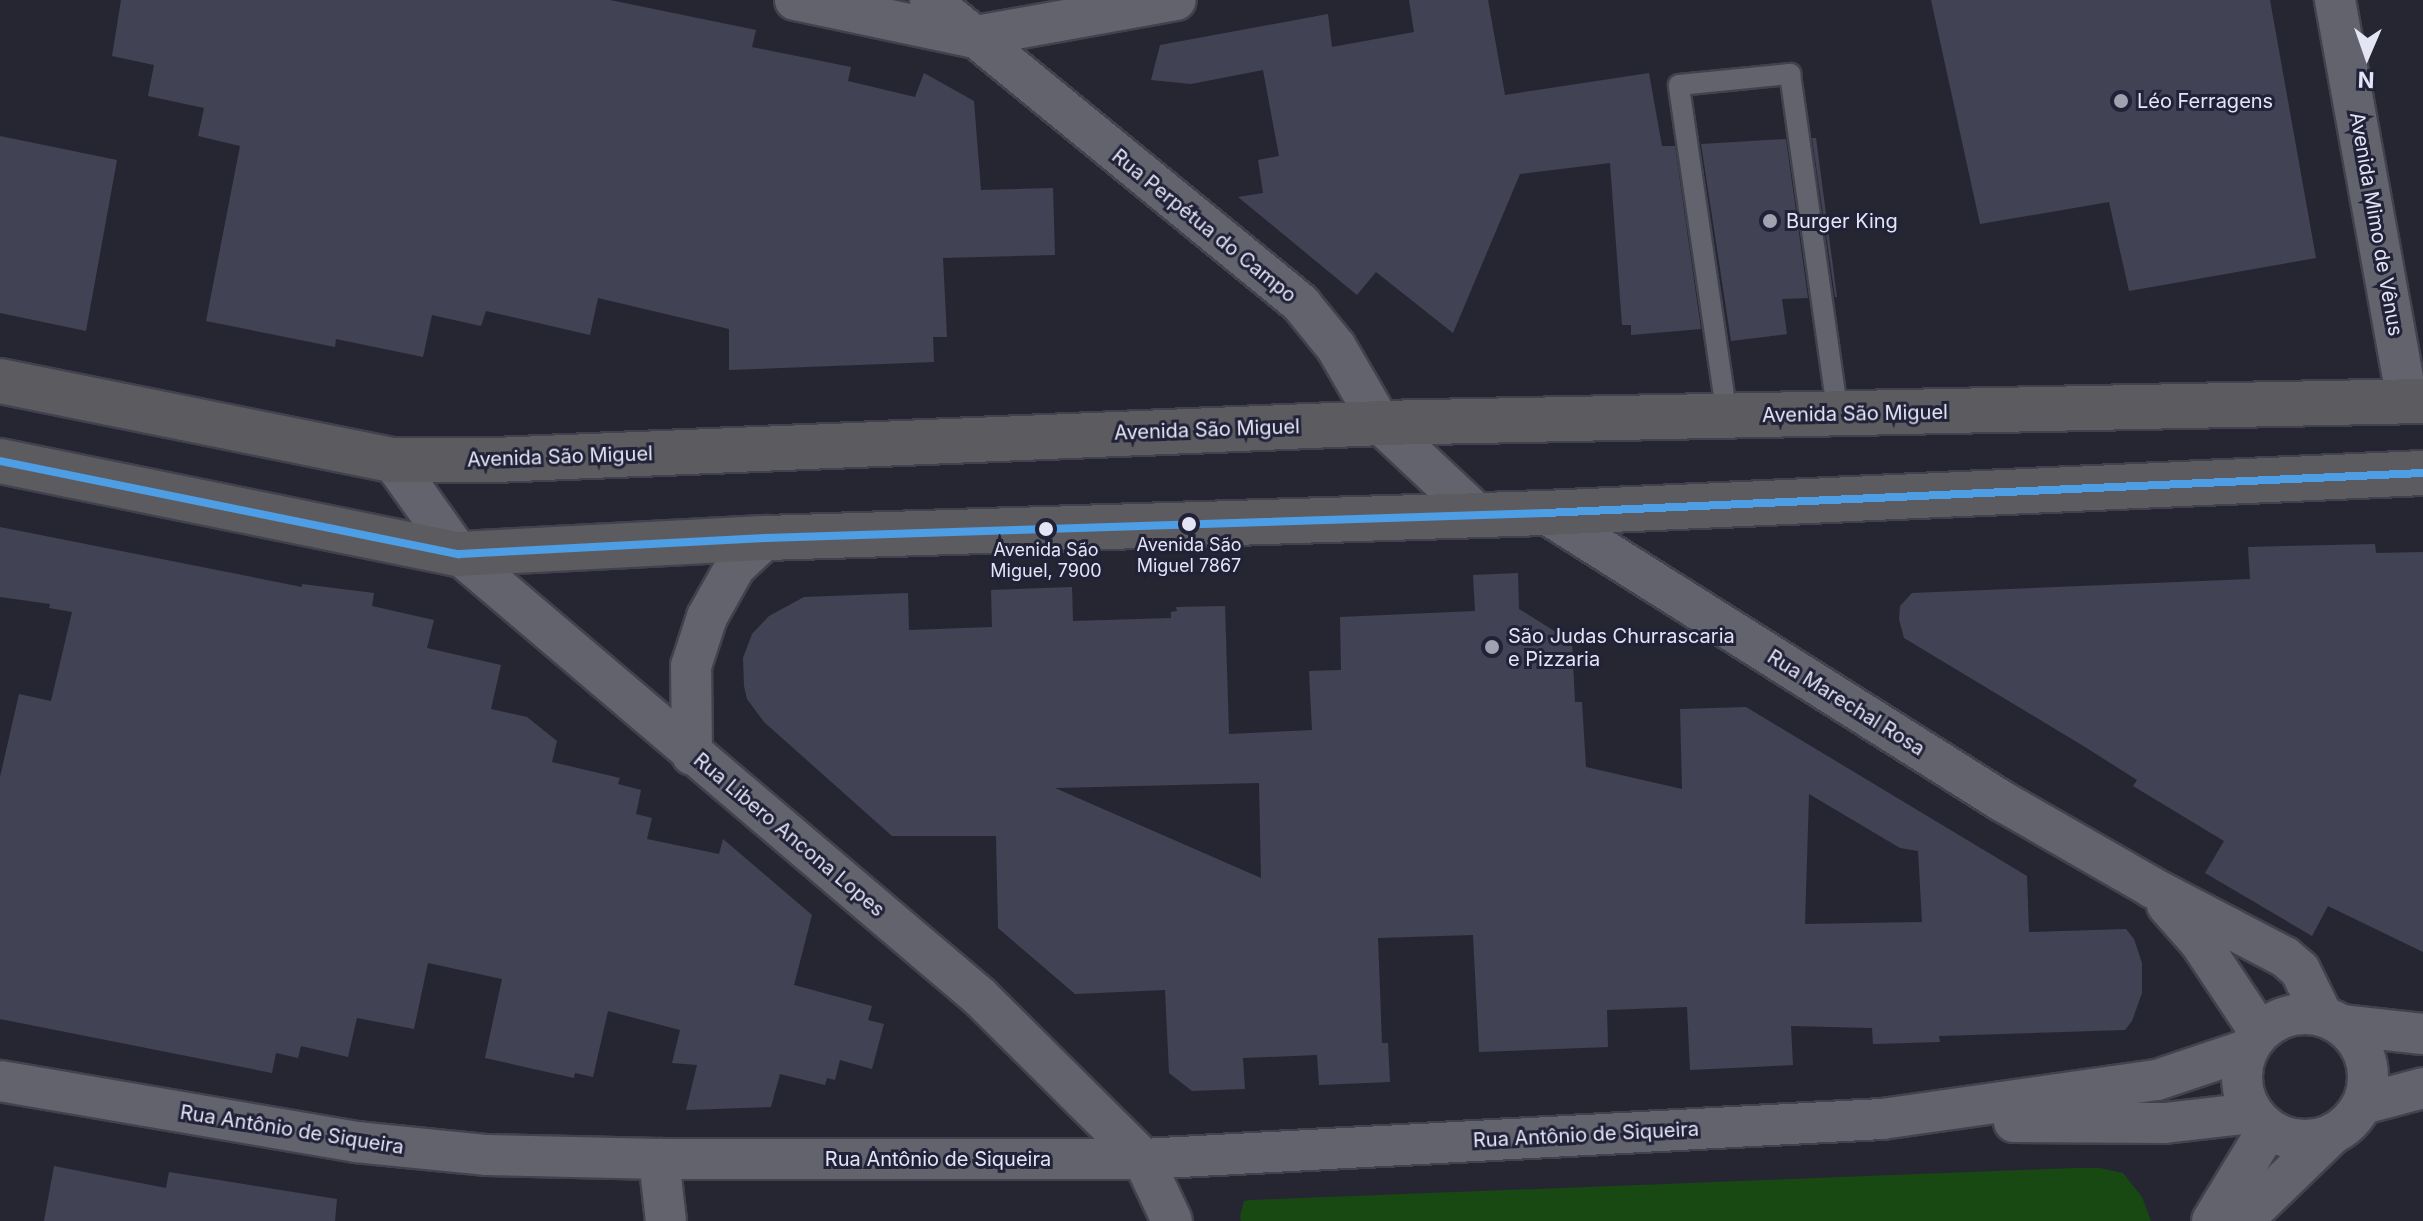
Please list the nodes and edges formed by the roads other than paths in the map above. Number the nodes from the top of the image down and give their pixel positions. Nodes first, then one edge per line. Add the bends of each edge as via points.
1 (795, 0) edge
2 (930, 0) edge
3 (1176, 0) edge
4 (2335, 0) edge
5 (971, 37) junction
6 (0, 381) edge
7 (2415, 401) edge
8 (1838, 415) junction
9 (1727, 416) junction
10 (1380, 423) junction
11 (392, 460) junction
12 (0, 461) edge
13 (2423, 473) edge
14 (1545, 513) junction
15 (1478, 515) junction
16 (766, 538) junction
17 (459, 554) junction
18 (692, 755) junction
19 (2151, 887) junction
20 (2332, 1020) junction
21 (2423, 1034) edge
22 (2253, 1040) junction
23 (0, 1081) edge
24 (2423, 1088) edge
25 (2363, 1104) junction
26 (1882, 1119) junction
27 (2260, 1121) junction
28 (2332, 1134) junction
29 (659, 1159) junction
30 (1143, 1159) junction
31 (666, 1221) edge
32 (1172, 1221) edge
33 (2212, 1221) edge
34 (2242, 1221) edge

1 - 5 street
2 - 5 street, Rua Perpétua do Campo
3 - 5 street
4 - 7 street, Avenida Mimo de Vênus
5 - 10 street, Rua Perpétua do Campo via 1301,304 1336,347
6 - 11 main road, Avenida São Miguel
7 - 8 main road, Avenida São Miguel
8 - 9 main road, Avenida São Miguel
8 - 9 lane via 1790,74 1679,85
9 - 10 main road, Avenida São Miguel
10 - 11 main road, Avenida São Miguel
10 - 15 street, Rua Perpétua do Campo
11 - 17 street, Rua Libero Ancona Lopes
12 - 17 main road
13 - 14 main road
14 - 15 main road
14 - 19 street, Rua Marechal Rosa via 2000,800
15 - 16 main road
16 - 17 main road
16 - 18 street via 735,567 707,617 691,666
17 - 18 street, Rua Libero Ancona Lopes
18 - 30 street, Rua Libero Ancona Lopes via 980,997
19 - 20 street, Rua Marechal Rosa via 2285,957 2300,970
19 - 22 street, Rua Marechal Rosa via 2199,941
20 - 21 street
20 - 22 street via 2299,1013 2277,1019
20 - 25 street via 2357,1040 2367,1060
22 - 26 street, Rua Antônio de Siqueira via 2157,1080
22 - 27 street via 2241,1071 2243,1093
23 - 29 street, Rua Antônio de Siqueira via 356,1142 487,1155
24 - 25 street
25 - 28 street
26 - 27 street, Rua Antônio de Siqueira
26 - 30 street, Rua Antônio de Siqueira
27 - 28 street via 2288,1139
27 - 33 street
28 - 34 street
29 - 30 street, Rua Antônio de Siqueira
29 - 31 street
30 - 32 street, Rua Libero Ancona Lopes

